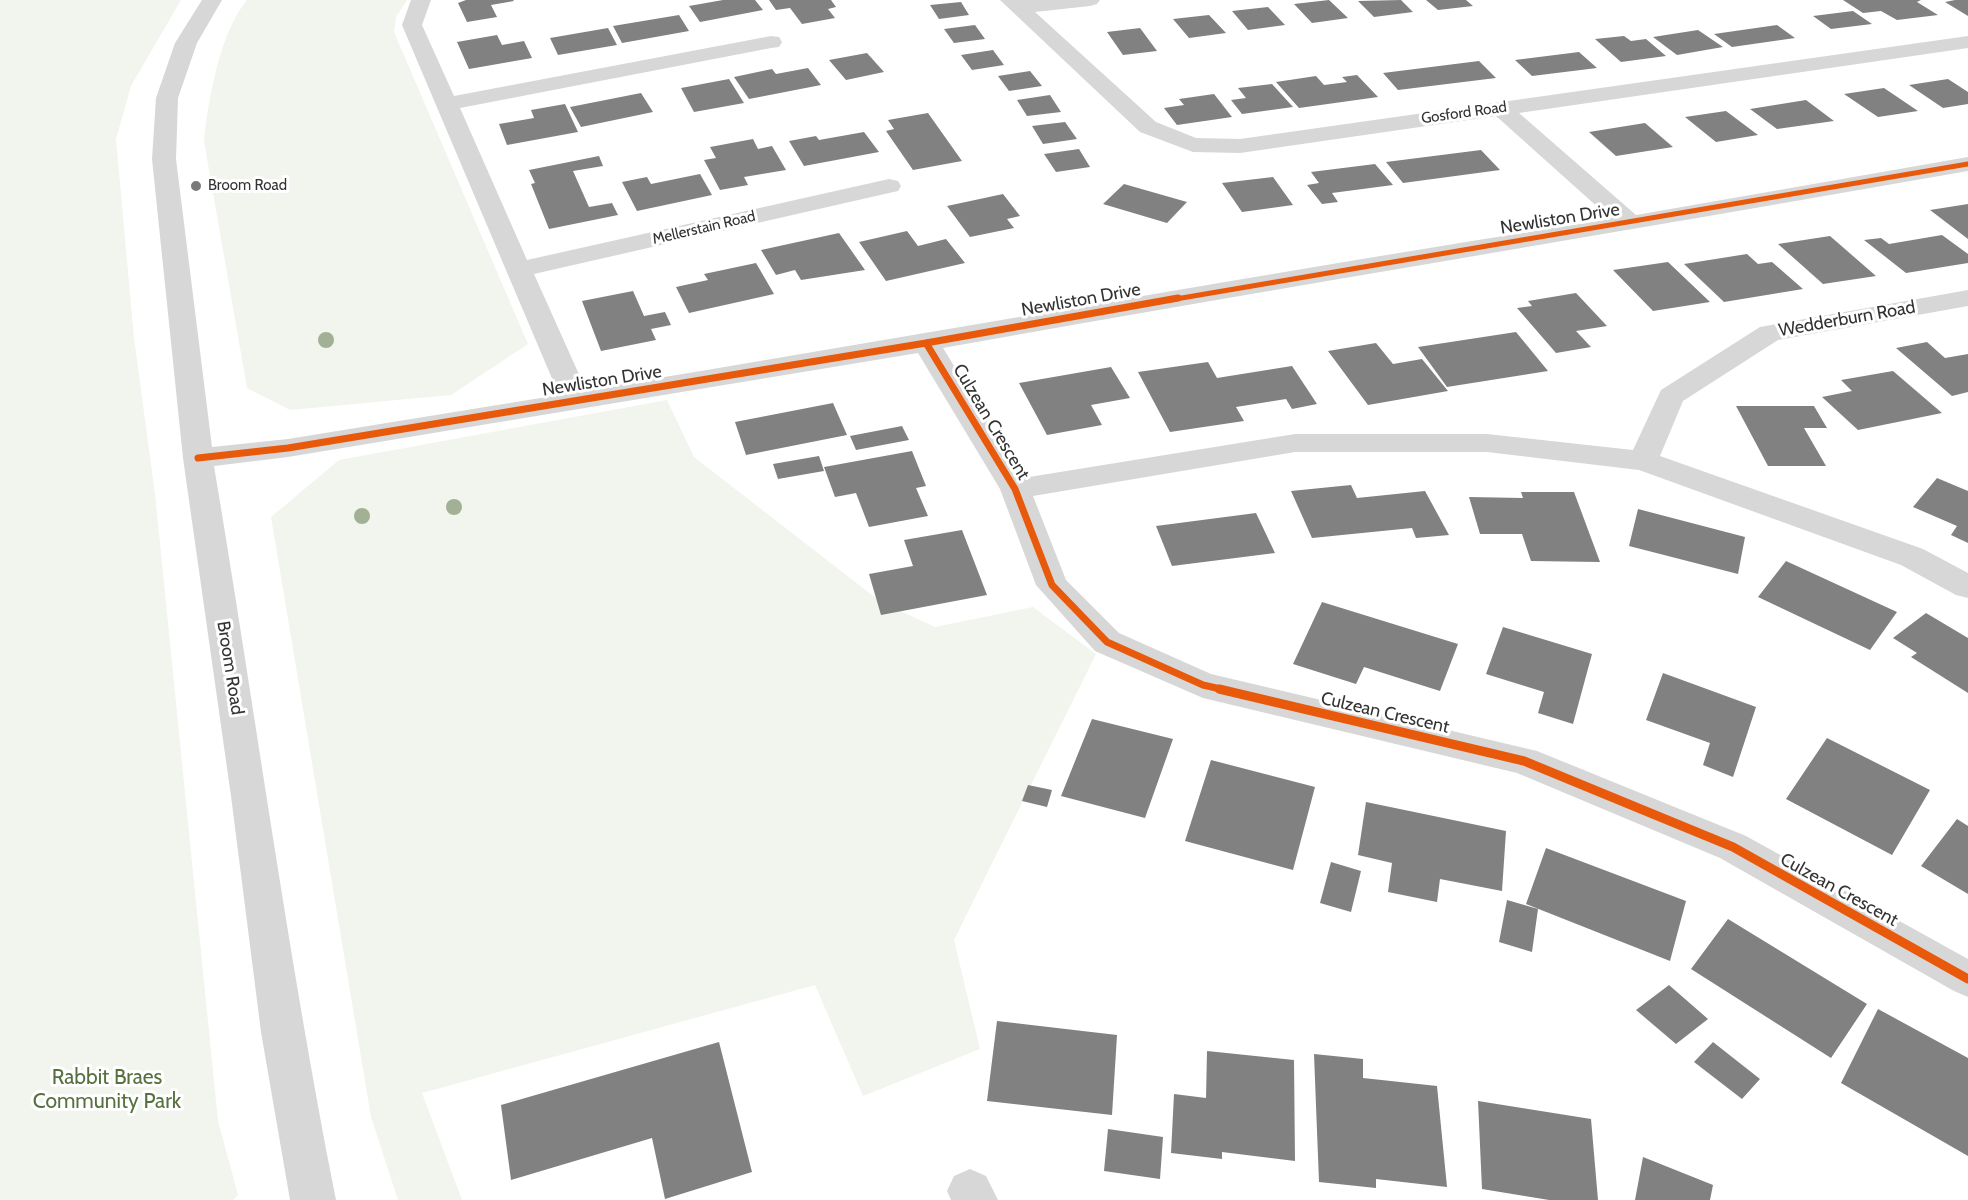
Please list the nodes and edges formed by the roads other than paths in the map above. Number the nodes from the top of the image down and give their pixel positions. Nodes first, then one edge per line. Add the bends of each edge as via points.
1 (212, 0) edge
2 (421, 0) edge
3 (1090, 0) edge
4 (1014, 4) edge
5 (771, 42) dead end
6 (1968, 42) edge
7 (446, 105) junction
8 (1500, 108) junction
9 (1968, 164) edge
10 (889, 186) dead end
11 (1631, 223) junction
12 (518, 270) junction
13 (1968, 298) edge
14 (926, 343) junction
15 (576, 401) junction
16 (198, 458) junction
17 (1643, 461) junction
18 (1015, 489) junction
19 (1968, 586) edge
20 (1968, 979) edge
21 (313, 1200) edge

1 - 16 street, Broom Road via 186,43 167,98 164,125 164,159
2 - 7 street via 412,25
3 - 4 street
4 - 8 street, Gosford Road via 1148,127 1193,145 1240,146
5 - 7 street
6 - 8 street, Gosford Road
7 - 12 street
8 - 11 street
9 - 11 street, Newliston Drive
10 - 12 street, Mellerstain Road
11 - 14 street, Newliston Drive via 1358,266
12 - 15 street
13 - 17 street, Wedderburn Road via 1770,333 1671,396
14 - 15 street, Newliston Drive
14 - 18 street, Culzean Crescent
15 - 16 street, Newliston Drive via 288,448
16 - 21 street, Broom Road via 282,1032
17 - 18 street, Culzean Crescent via 1487,443 1295,443
17 - 19 street, Culzean Crescent via 1911,557
18 - 20 street, Culzean Crescent via 1052,585 1107,642 1203,685 1524,761 1733,847

